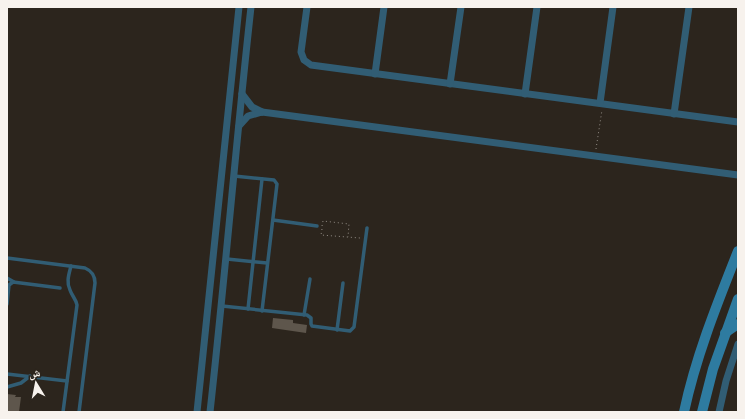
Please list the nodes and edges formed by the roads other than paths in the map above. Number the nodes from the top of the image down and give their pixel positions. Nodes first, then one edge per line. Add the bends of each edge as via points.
1 (239, 7) edge
2 (251, 7) edge
3 (308, 7) edge
4 (384, 7) edge
5 (460, 7) edge
6 (537, 7) edge
7 (613, 7) edge
8 (689, 7) edge
9 (375, 74) junction
10 (450, 84) junction
11 (242, 94) junction
12 (525, 94) junction
13 (601, 104) junction
14 (262, 112) junction
15 (674, 114) junction
16 (738, 122) edge
17 (239, 126) junction
18 (738, 175) edge
19 (234, 176) junction
20 (262, 179) junction
21 (273, 220) junction
22 (317, 226) dead end
23 (367, 228) dead end
24 (738, 251) edge
25 (7, 258) edge
26 (226, 259) junction
27 (252, 262) junction
28 (267, 263) junction
29 (71, 266) junction
30 (7, 278) edge
31 (310, 279) dead end
32 (14, 282) junction
33 (342, 283) dead end
34 (60, 288) dead end
35 (7, 298) edge
36 (738, 299) edge
37 (7, 304) edge
38 (222, 306) junction
39 (248, 309) junction
40 (262, 311) junction
41 (304, 315) junction
42 (738, 324) edge
43 (337, 330) junction
44 (725, 333) junction
45 (738, 344) edge
46 (7, 374) edge
47 (30, 376) junction
48 (67, 381) junction
49 (7, 387) edge
50 (63, 412) edge
51 (78, 412) edge
52 (197, 412) edge
53 (210, 412) edge
54 (684, 412) edge
55 (702, 412) edge
56 (719, 412) edge

1 - 52 street
2 - 11 street
3 - 9 street via 302,58 314,66
4 - 9 street
5 - 10 street
6 - 12 street
7 - 13 street
8 - 15 street
9 - 10 street
10 - 12 street
11 - 14 street via 252,106
11 - 17 street
12 - 13 street
13 - 15 street
14 - 17 street via 248,116
14 - 18 street
15 - 16 street
17 - 19 street
19 - 20 lane
19 - 26 street
20 - 21 lane via 275,181 277,184
20 - 27 lane
21 - 22 lane
21 - 28 lane
23 - 43 lane via 354,327 348,332
24 - 54 street via 702,346
25 - 29 lane
26 - 27 lane
26 - 38 street
27 - 28 lane
27 - 39 lane
28 - 40 lane
29 - 48 lane via 68,284 77,305
29 - 51 lane via 88,270 95,279
30 - 32 lane
31 - 41 lane
32 - 34 lane
32 - 35 lane via 9,285
33 - 43 lane
35 - 37 lane
36 - 44 street
38 - 39 lane
38 - 53 street
39 - 40 lane
40 - 41 lane
41 - 43 lane via 310,317 312,326
42 - 44 street
44 - 55 street
45 - 56 street
46 - 47 lane
47 - 48 lane
47 - 49 lane via 21,383
48 - 50 lane

